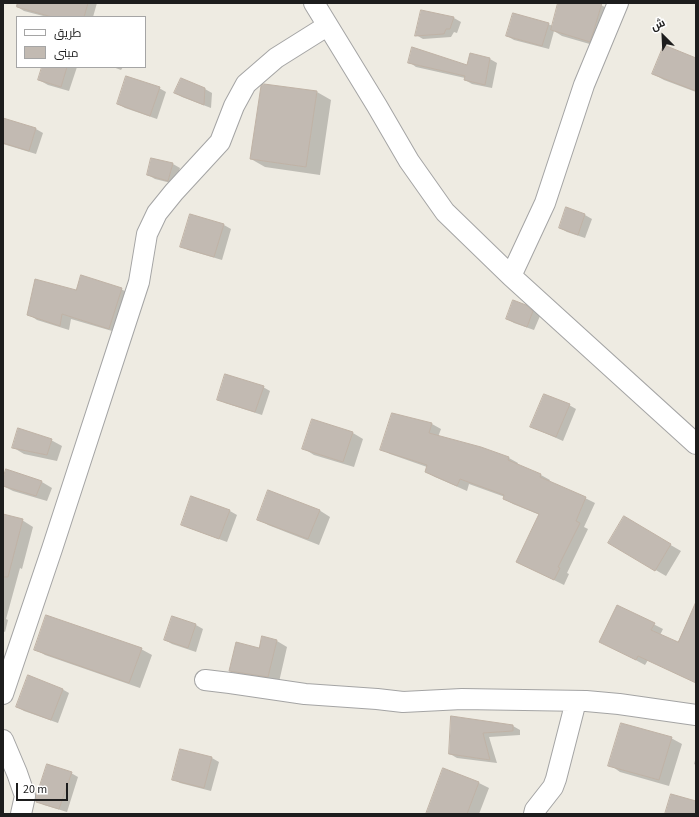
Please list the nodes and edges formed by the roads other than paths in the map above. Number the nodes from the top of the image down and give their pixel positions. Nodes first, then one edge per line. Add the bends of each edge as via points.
1 (314, 3) edge
2 (618, 3) edge
3 (327, 26) junction
4 (511, 276) junction
5 (696, 444) edge
6 (205, 680) dead end
7 (3, 694) edge
8 (576, 701) junction
9 (696, 715) edge
10 (3, 740) edge
11 (21, 814) edge
12 (534, 814) edge

1 - 3 street
2 - 4 street via 584,85 545,203
3 - 4 street via 409,161 445,212
3 - 7 street via 276,58 246,84 220,142 174,192 157,214 147,234 139,282
4 - 5 street
6 - 8 street via 305,694 403,702 462,699
8 - 9 street via 619,704
8 - 12 street via 556,779
10 - 11 street via 25,796

